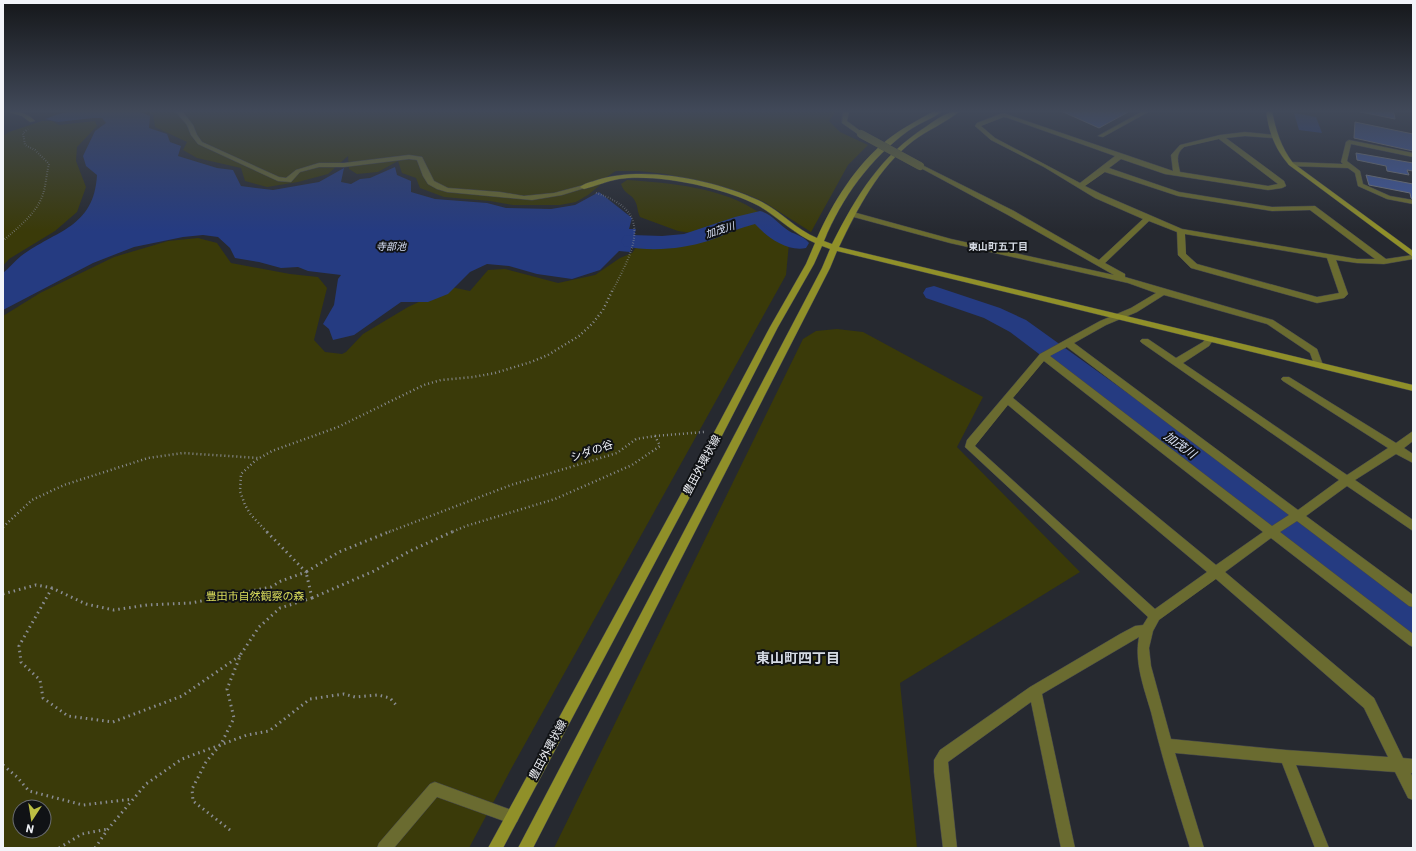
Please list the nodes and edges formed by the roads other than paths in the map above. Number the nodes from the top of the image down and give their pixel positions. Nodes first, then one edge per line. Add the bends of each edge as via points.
1 (216, 151) edge
2 (880, 151) edge
3 (892, 151) edge
4 (898, 151) edge
5 (1016, 151) edge
6 (1105, 151) edge
7 (1175, 151) edge
8 (1238, 151) edge
9 (1280, 151) edge
10 (1347, 151) edge
11 (1392, 151) edge
12 (1413, 155) edge
13 (1120, 156) junction
14 (1291, 164) junction
15 (1349, 166) junction
16 (1104, 169) junction
17 (1177, 174) junction
18 (1080, 186) junction
19 (1413, 202) edge
20 (853, 214) junction
21 (1148, 218) junction
22 (1181, 231) junction
23 (818, 242) junction
24 (835, 248) junction
25 (1331, 256) junction
26 (1413, 256) edge
27 (1384, 262) junction
28 (1100, 263) junction
29 (1130, 281) junction
30 (1163, 292) junction
31 (1118, 316) junction
32 (1210, 339) junction
33 (1145, 341) dead end
34 (1066, 343) junction
35 (1044, 356) junction
36 (1177, 362) junction
37 (1318, 365) junction
38 (1286, 379) dead end
39 (1413, 388) edge
40 (1008, 399) junction
41 (1413, 435) edge
42 (1397, 448) junction
43 (1413, 458) edge
44 (1347, 480) junction
45 (1294, 517) junction
46 (1413, 526) edge
47 (1274, 530) junction
48 (1216, 572) junction
49 (1413, 602) edge
50 (1155, 616) junction
51 (1147, 630) junction
52 (1413, 641) edge
53 (1035, 691) junction
54 (1166, 744) junction
55 (1286, 757) junction
56 (1398, 764) junction
57 (1413, 766) edge
58 (1413, 793) edge
59 (512, 817) junction
60 (384, 848) edge
61 (495, 848) edge
62 (525, 848) edge
63 (950, 848) edge
64 (1068, 848) edge
65 (1198, 848) edge
66 (1322, 848) edge

1 - 23 street via 278,180 288,180 298,171 319,165 420,158 426,177 435,186 460,192 523,198 550,196 625,176 673,180 728,190 757,202
2 - 23 street, 豊田外環状線 via 851,184
3 - 28 street, bridge
4 - 20 street, 豊田外環状線 via 887,160 871,181
5 - 18 street
6 - 13 street
7 - 17 street
8 - 17 street via 1282,186 1268,188
9 - 14 street
10 - 15 lane via 1344,162
11 - 12 lane
13 - 16 street
13 - 17 street
14 - 15 lane
14 - 26 street
15 - 19 lane via 1358,172 1360,185 1389,198
16 - 18 street
16 - 27 street via 1172,192 1272,209 1312,208
18 - 21 street
20 - 24 street, 豊田外環状線
20 - 29 street via 950,241
21 - 22 street
21 - 28 street
22 - 25 street
22 - 25 street via 1182,255 1194,266 1317,300 1344,294
23 - 24 street
23 - 59 street, 豊田外環状線 via 810,264
24 - 31 street
24 - 62 street, 豊田外環状線
25 - 27 street via 1372,263
26 - 27 street
28 - 29 street
29 - 30 street
30 - 31 street via 1134,310
30 - 37 street via 1270,322 1314,351
31 - 32 street
31 - 34 street
32 - 36 street
32 - 37 street
33 - 36 street
34 - 35 street
34 - 45 street
35 - 40 street
35 - 47 street
36 - 44 street
37 - 39 street
38 - 42 street
40 - 48 street
40 - 50 street via 970,447
41 - 42 street
42 - 43 street
42 - 44 street
44 - 45 street
44 - 46 street
45 - 47 street
45 - 49 street
47 - 48 street
47 - 52 street
48 - 50 street
48 - 56 street via 1369,703
50 - 51 street
51 - 53 street via 1135,632
51 - 54 street via 1143,648 1145,666
53 - 63 street via 941,760
53 - 64 street
54 - 55 street
54 - 65 street
55 - 56 street
55 - 66 street
56 - 57 street
56 - 58 street
59 - 60 street via 435,789
59 - 61 street, 豊田外環状線

